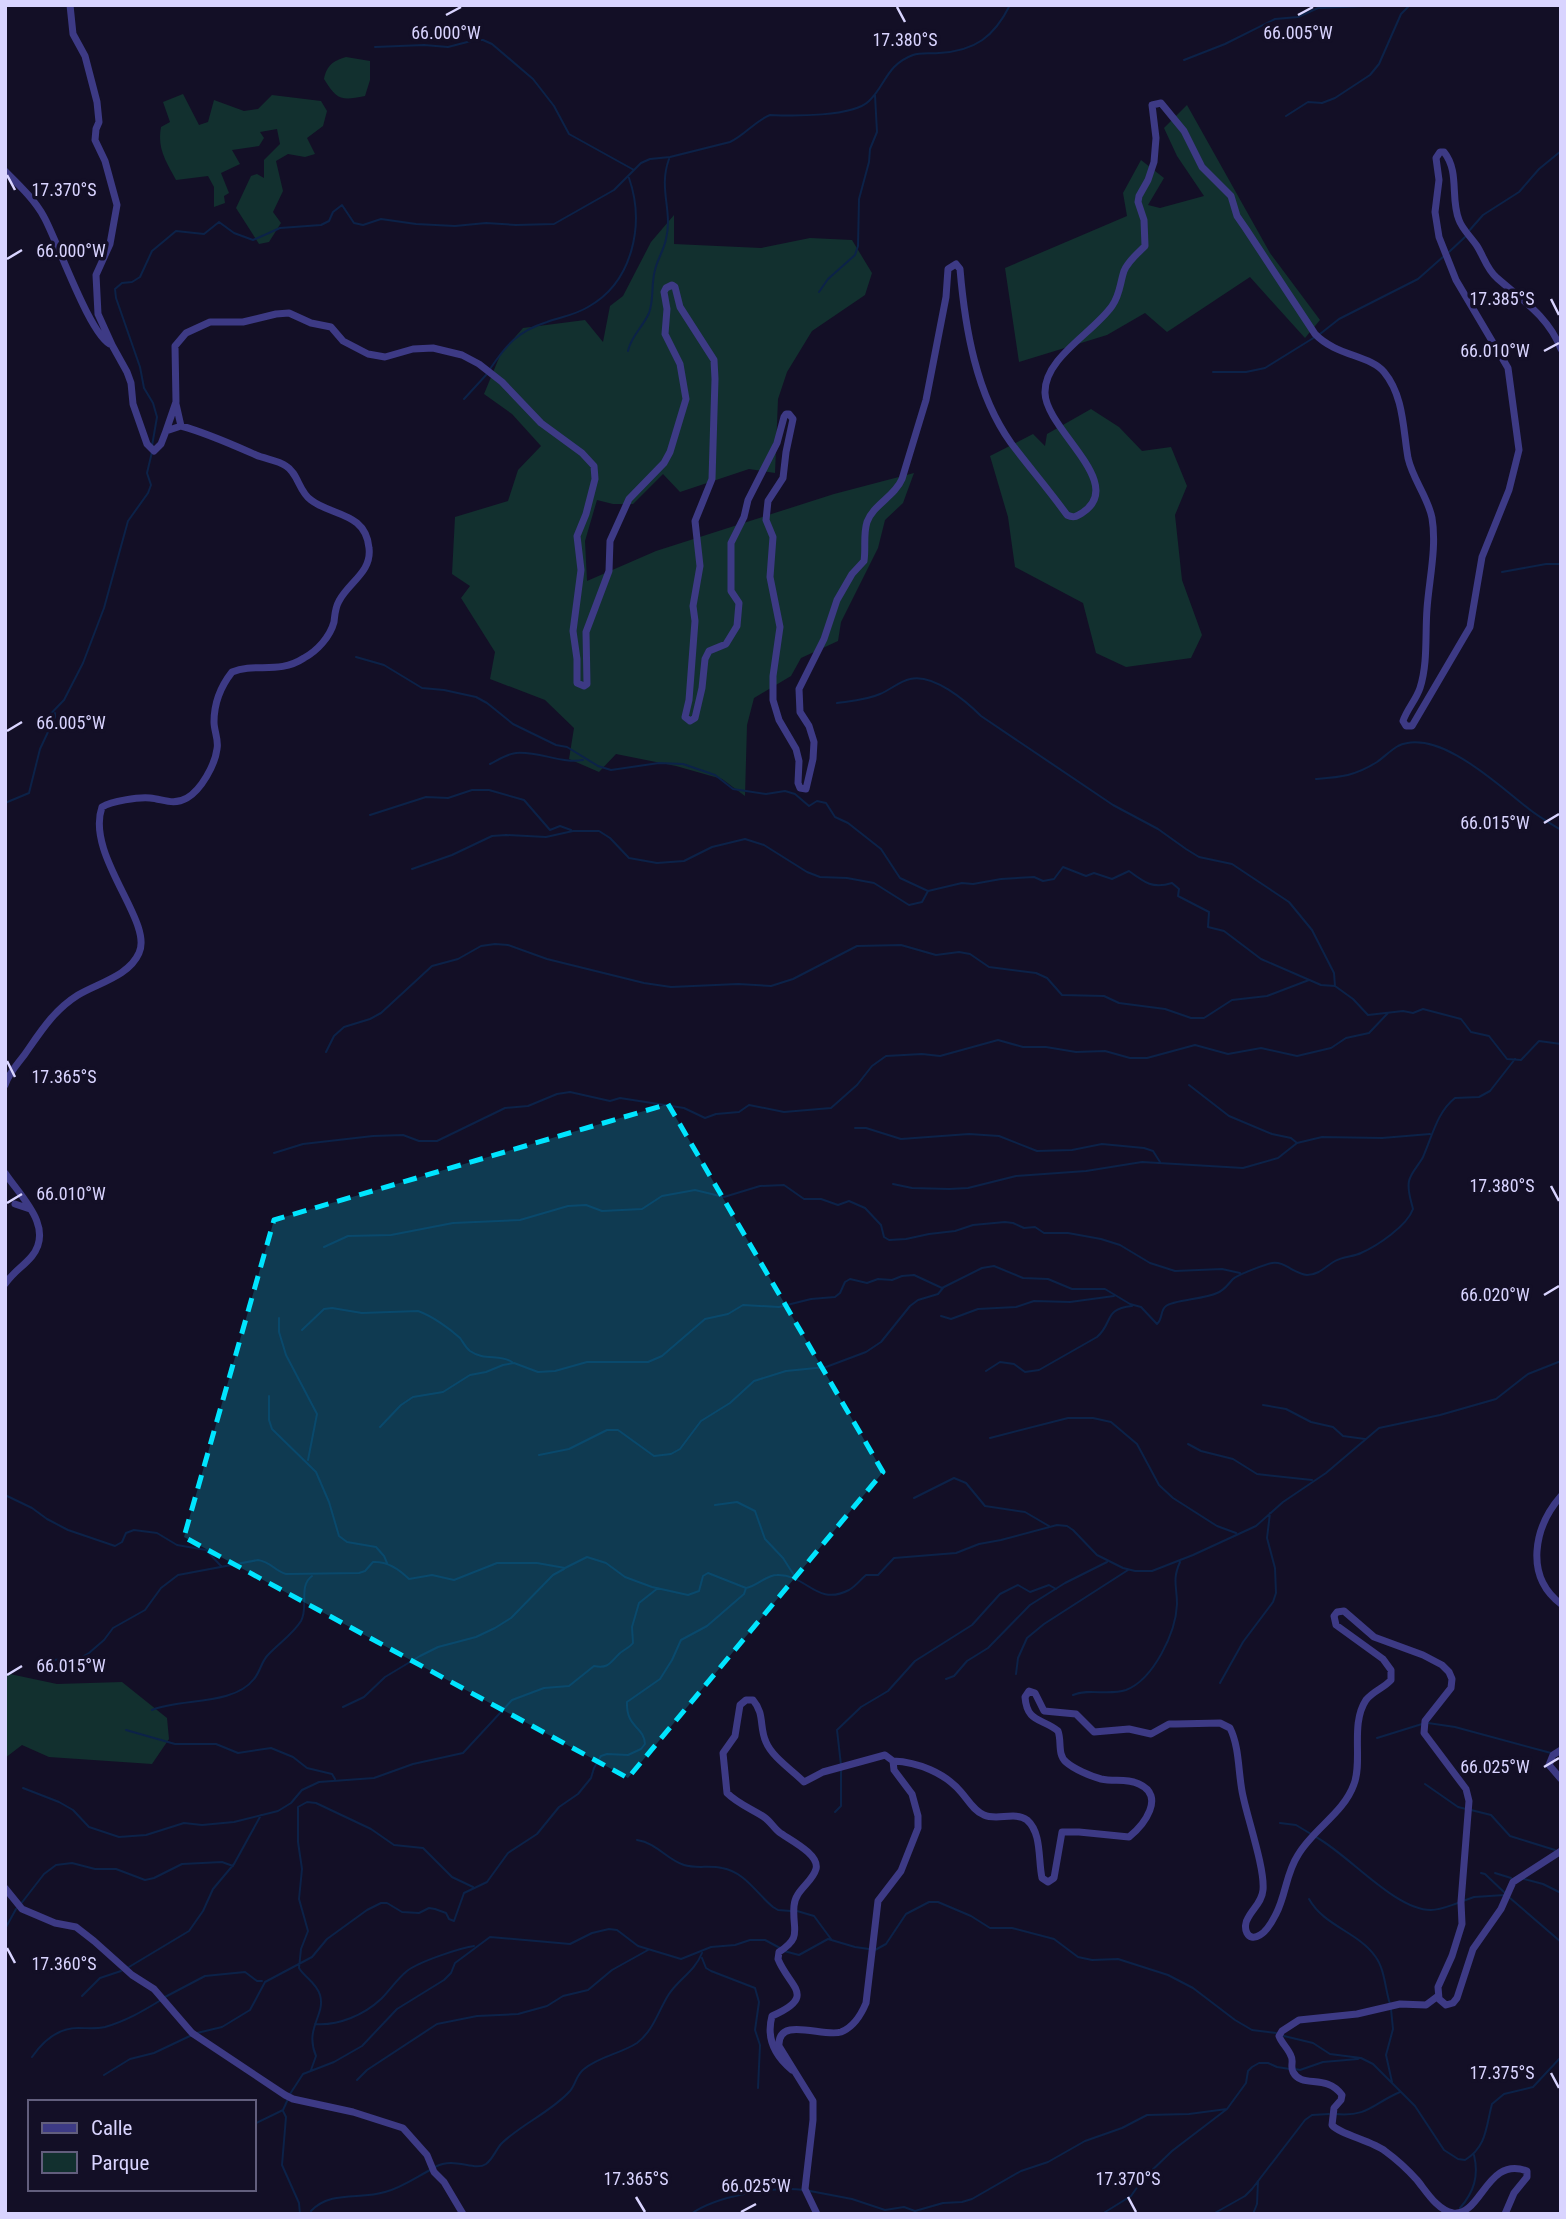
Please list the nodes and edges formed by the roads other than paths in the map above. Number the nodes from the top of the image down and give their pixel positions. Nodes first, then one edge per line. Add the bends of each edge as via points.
1 (70, 5) edge
2 (5, 171) edge
3 (112, 345) junction
4 (1561, 349) edge
5 (176, 404) junction
6 (181, 426) junction
7 (166, 431) junction
8 (5, 1085) edge
9 (5, 1173) edge
10 (15, 1204) dead end
11 (31, 1209) junction
12 (5, 1284) edge
13 (1561, 1496) edge
14 (1561, 1604) edge
15 (1561, 1750) edge
16 (893, 1761) junction
17 (1561, 1779) edge
18 (1561, 1851) edge
19 (5, 1888) edge
20 (1438, 1996) junction
21 (797, 2075) junction
22 (463, 2214) edge
23 (817, 2214) edge
24 (1505, 2214) edge

1 - 3 street via 73,34 85,56 97,102 100,122 95,140 117,205 110,244 96,282 98,314
2 - 3 street via 40,209 90,320
3 - 7 street via 131,383 148,448 157,449
4 - 5 street via 1537,312 1488,268 1459,220 1451,167 1440,152 1436,158 1439,237 1456,280 1508,368 1518,450 1509,490 1482,557 1470,627 1412,726 1406,726 1404,716 1416,700 1422,680 1433,529 1409,459 1397,394 1377,366 1340,352 1315,334 1246,229 1227,191 1202,167 1166,108 1161,103 1152,105 1154,162 1138,202 1145,246 1125,268 1119,293 1108,311 1050,370 1045,393 1069,442 1091,470 1097,491 1090,507 1078,516 1067,515 1010,442 978,374 960,270 951,265 926,400 902,479 869,518 864,561 837,600 799,689 800,712 814,742 806,789 798,783 796,749 773,700 780,627 770,577 774,545 766,508 783,478 793,419 789,414 731,543 731,591 739,603 737,626 726,644 709,651 695,718 685,717 700,566 695,521 712,479 714,461 714,360 687,321 672,285 664,292 665,334 680,363 686,399 670,452 629,499 613,532 609,571 586,632 584,686 577,683 573,631 581,570 577,536 595,479 594,466 479,364 433,348 385,357 368,354 344,341 331,327 289,313 243,322 210,321 186,332 175,346
5 - 6 street
5 - 7 street
6 - 7 street
6 - 8 street via 286,466 312,502 355,521 366,537 369,558 366,569 337,604 326,638 310,654 278,668 246,667 232,672 217,702 215,756 194,793 181,801 144,798 102,807 101,831 108,862 138,923 139,955 131,966 78,995 47,1021
9 - 11 street
10 - 11 street
11 - 12 street via 39,1226 39,1244
13 - 14 street via 1544,1522 1536,1554 1546,1588
15 - 17 street via 1549,1761
16 - 20 street via 916,1765 948,1780 987,1817 1027,1820 1035,1835 1042,1878 1048,1882 1054,1878 1062,1832 1129,1837 1153,1799 1142,1785 1102,1779 1064,1760 1058,1731 1026,1708 1029,1691 1035,1693 1044,1711 1076,1714 1094,1732 1129,1728 1151,1734 1169,1724 1226,1725 1235,1744 1263,1880 1262,1897 1244,1928 1247,1935 1258,1937 1276,1915 1298,1853 1354,1784 1364,1704 1392,1675 1390,1667 1336,1625 1334,1616 1344,1611 1374,1637 1442,1665 1452,1679 1451,1688 1424,1721 1427,1737 1466,1788 1469,1801 1462,1924
16 - 21 street via 894,1770 912,1794 918,1828 901,1871 878,1901 866,2003 860,2017 841,2031 828,2034 798,2029 781,2035 779,2046
16 - 21 street via 885,1755 804,1782 765,1740 760,1708 753,1700 740,1705 735,1736 723,1753 727,1793 800,1845 816,1864 795,1896 795,1936 791,1945 779,1952 796,1996 793,2005 772,2016 769,2025 778,2057
18 - 20 street via 1513,1882 1501,1909 1473,1949 1457,1998 1446,2005
19 - 22 street via 22,1909 85,1934 154,1989 192,2033 285,2095 403,2128 427,2155
20 - 24 street via 1426,2005 1400,2004 1299,2020 1279,2036 1293,2059 1294,2074 1308,2082 1323,2081 1342,2095 1334,2108 1332,2125 1336,2130 1384,2150 1444,2209 1463,2212 1494,2176 1507,2170 1527,2171
21 - 23 street via 814,2107 805,2189

